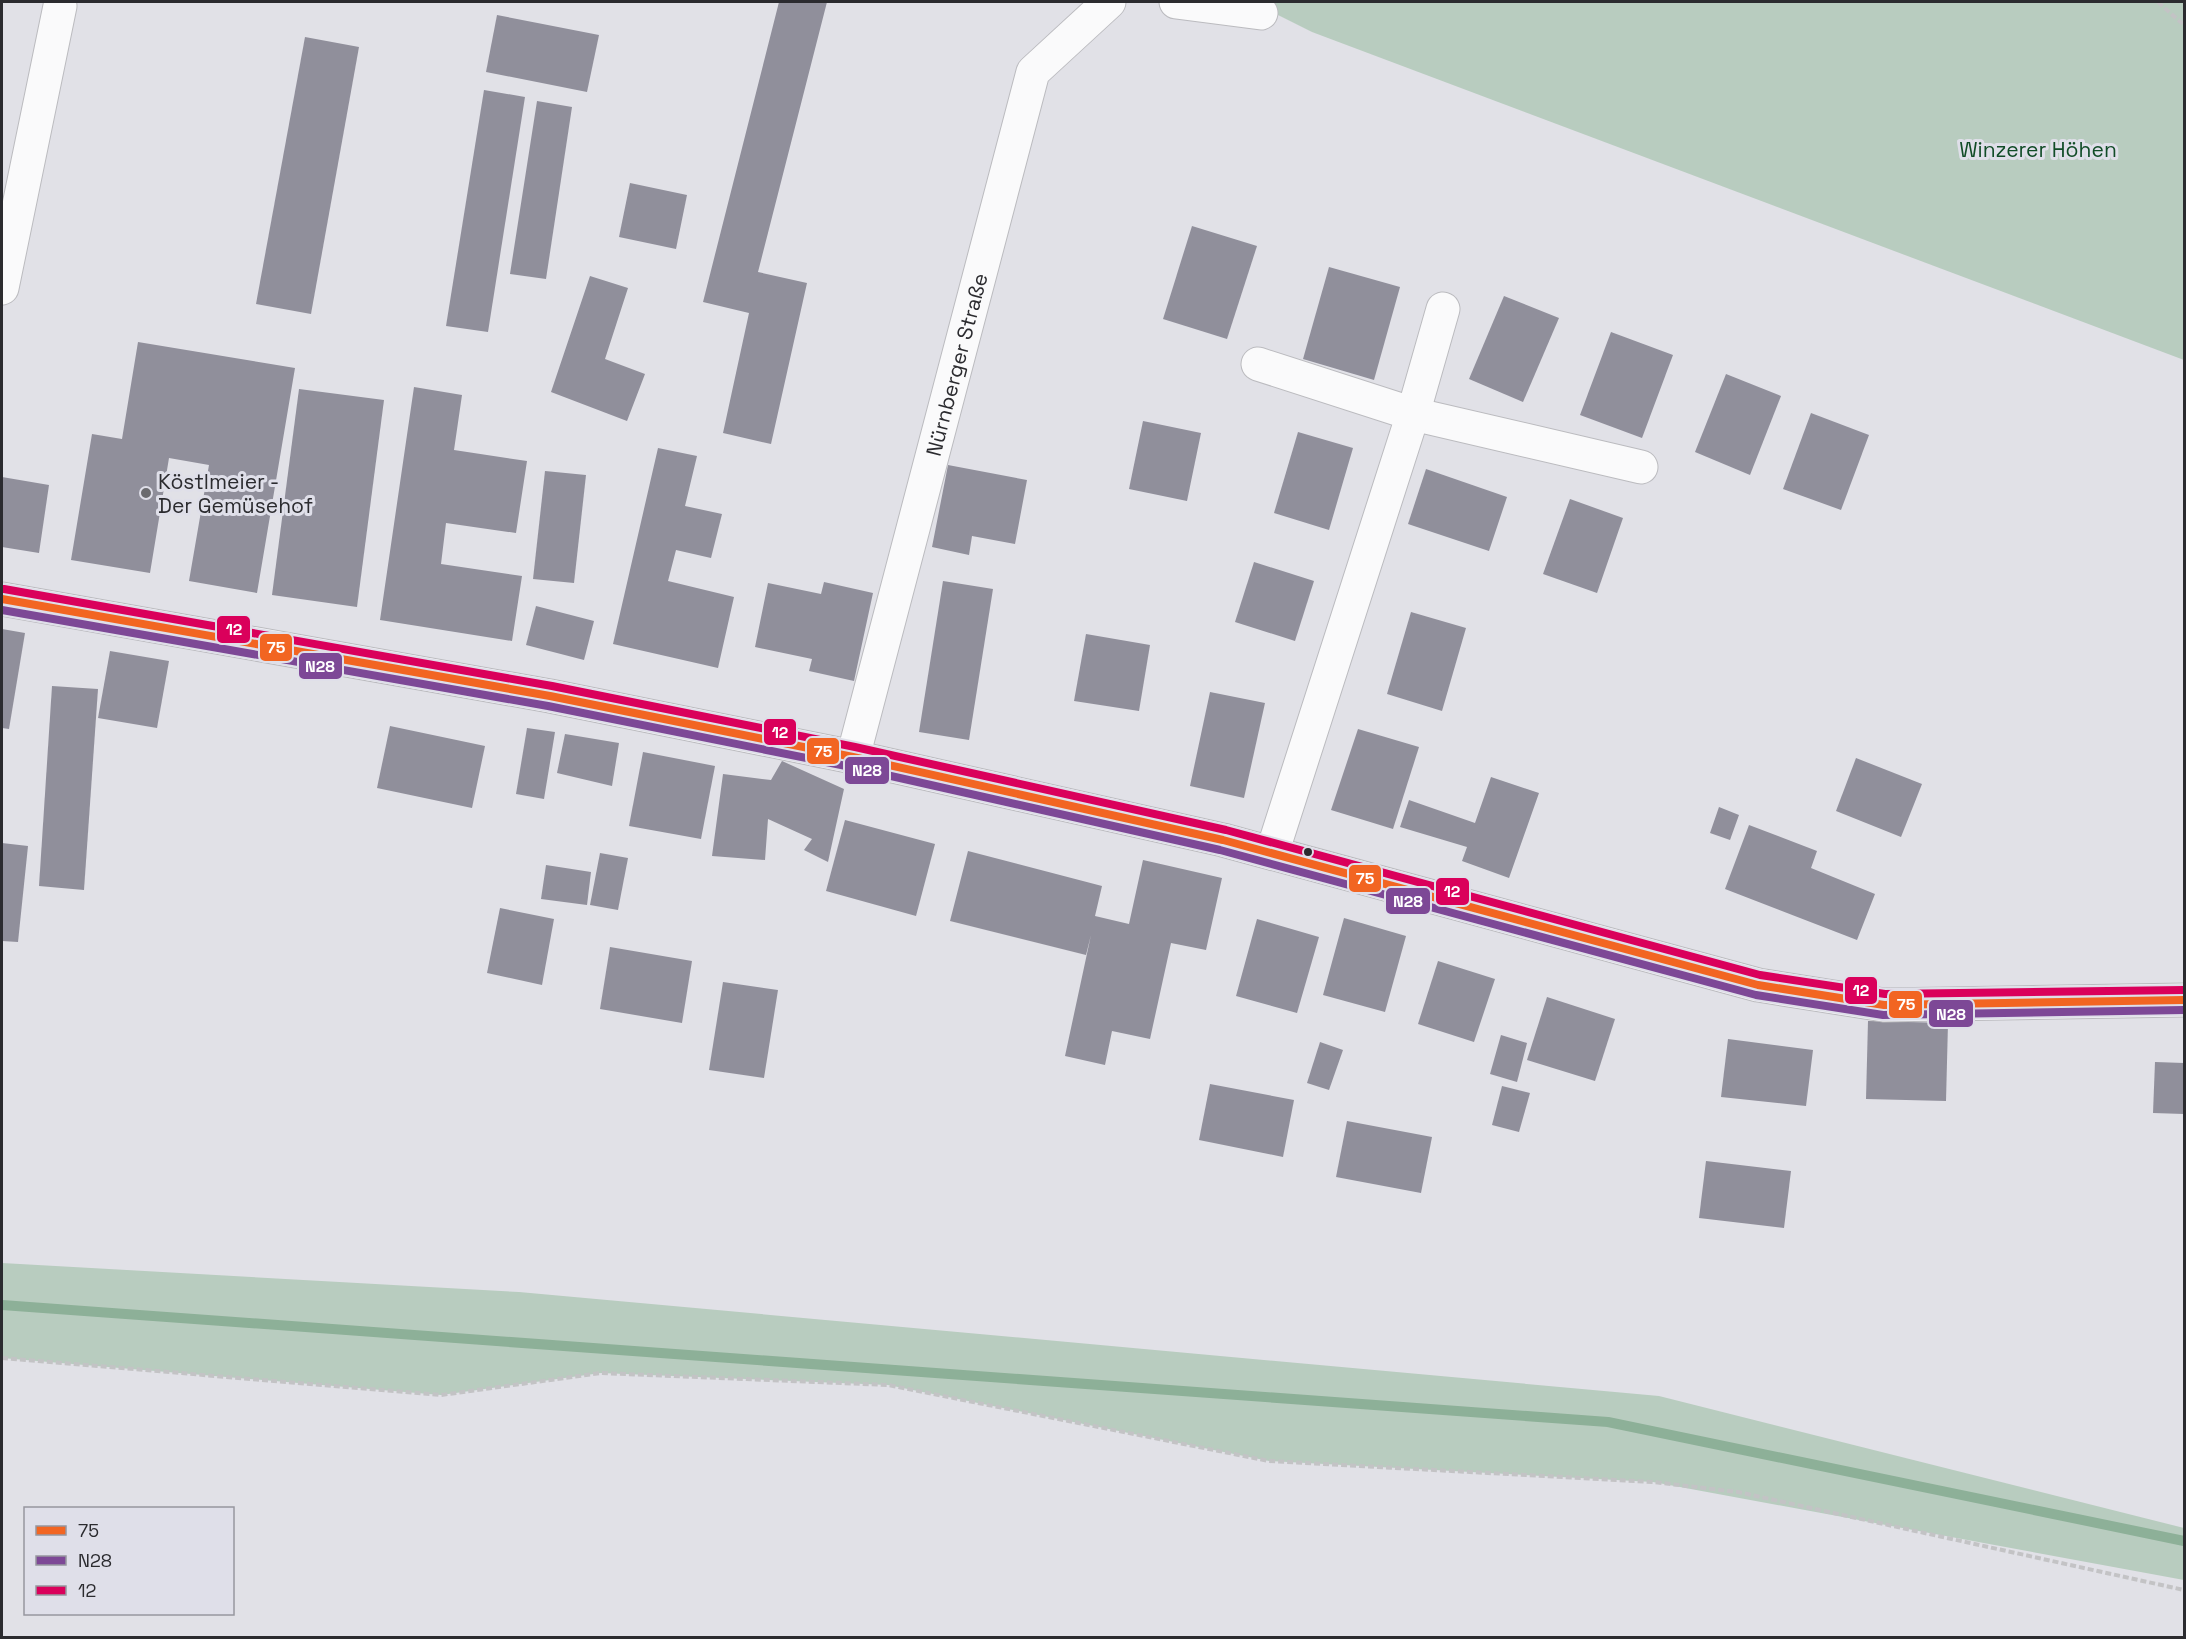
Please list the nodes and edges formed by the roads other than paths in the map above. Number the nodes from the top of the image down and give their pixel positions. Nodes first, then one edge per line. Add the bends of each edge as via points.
1 (1109, 2) edge
2 (1176, 2) edge
3 (60, 6) dead end
4 (1261, 13) dead end
5 (2, 288) edge
6 (1443, 309) dead end
7 (1258, 364) dead end
8 (1413, 414) junction
9 (1641, 467) dead end
10 (2, 599) edge
11 (853, 757) junction
12 (1272, 853) junction
13 (2184, 1000) edge

1 - 11 street, Nürnberger Straße via 1034,72
2 - 4 street
3 - 5 street
6 - 8 street
7 - 8 street
8 - 9 street
8 - 12 street
10 - 11 street via 550,696
11 - 12 street
12 - 13 street via 1758,985 1884,1005

